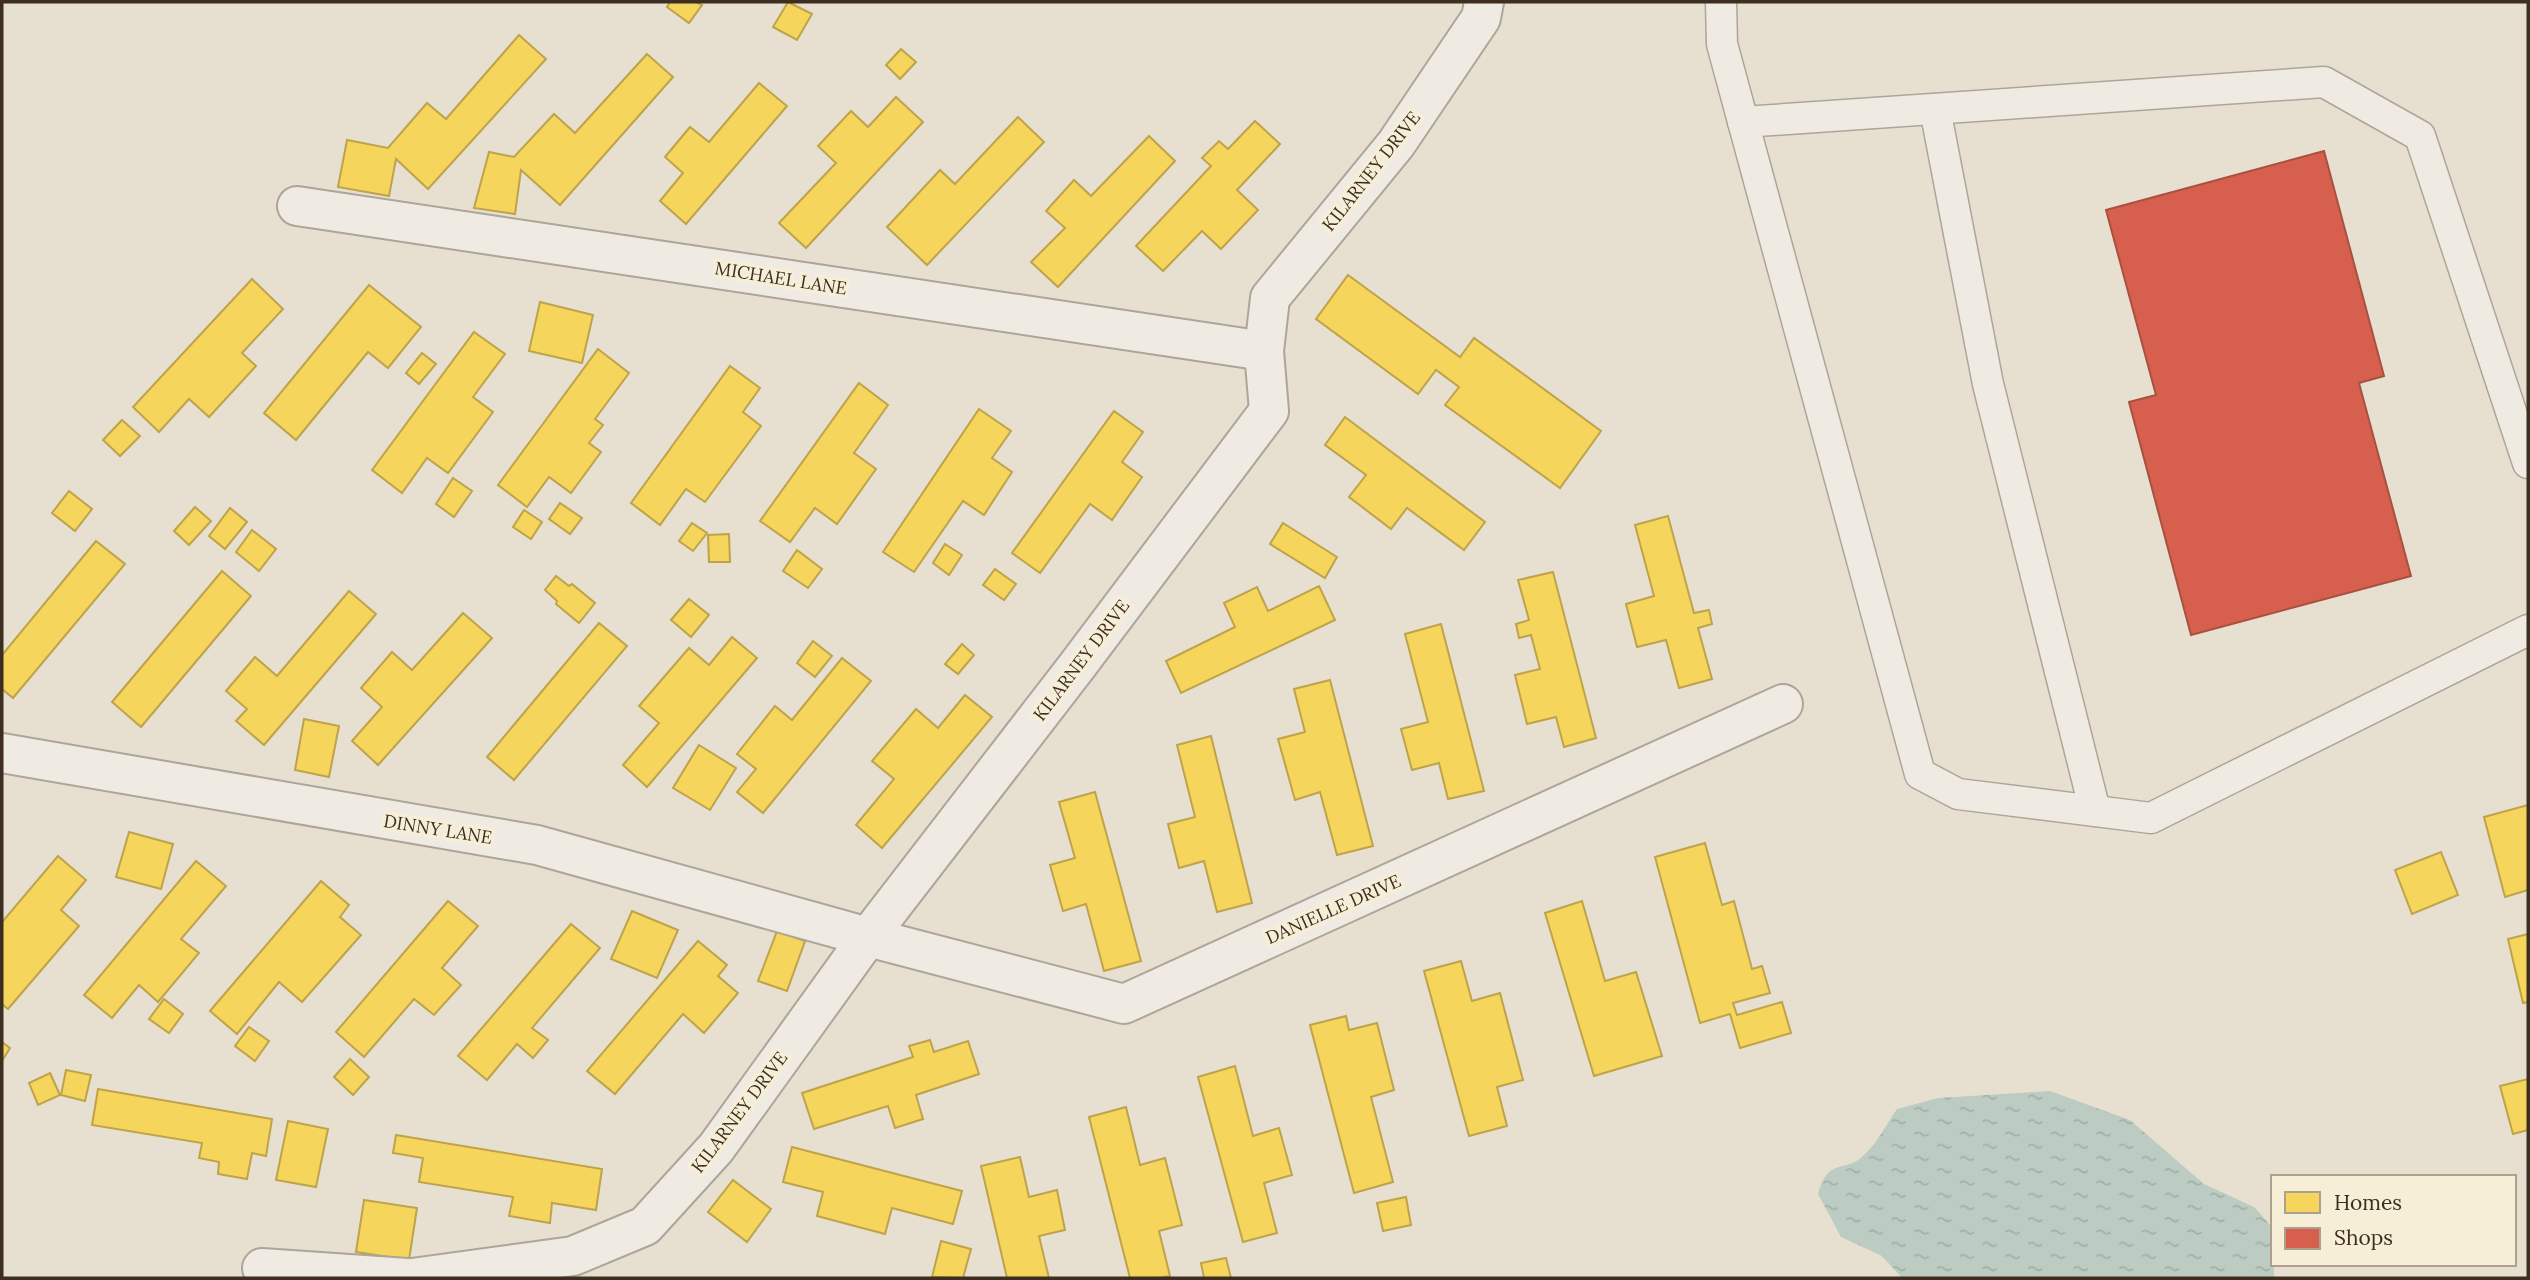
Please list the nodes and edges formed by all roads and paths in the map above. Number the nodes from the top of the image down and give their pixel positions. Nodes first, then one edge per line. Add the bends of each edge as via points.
1 (1484, 2) edge
2 (1721, 2) edge
3 (1935, 109) junction
4 (1743, 122) junction
5 (297, 206) dead end
6 (1264, 351) junction
7 (2528, 463) edge
8 (2528, 630) edge
9 (1783, 704) dead end
10 (2, 753) edge
11 (2095, 811) junction
12 (868, 937) junction
13 (262, 1268) dead end
14 (407, 1278) edge
15 (412, 1278) edge

1 - 6 street, KILARNEY DRIVE via 1481,18 1396,144 1270,298
2 - 4 lane via 1722,44
3 - 4 lane
3 - 7 lane via 2324,82 2420,136
3 - 11 lane via 1988,384
4 - 11 lane via 1920,774 1958,794
5 - 6 street, MICHAEL LANE
6 - 12 street, KILARNEY DRIVE via 1269,411
8 - 11 lane via 2151,818
9 - 12 street, DANIELLE DRIVE via 1124,1004
10 - 12 street, DINNY LANE via 537,845
12 - 15 street, KILARNEY DRIVE via 716,1148 645,1226 573,1256
13 - 14 street

